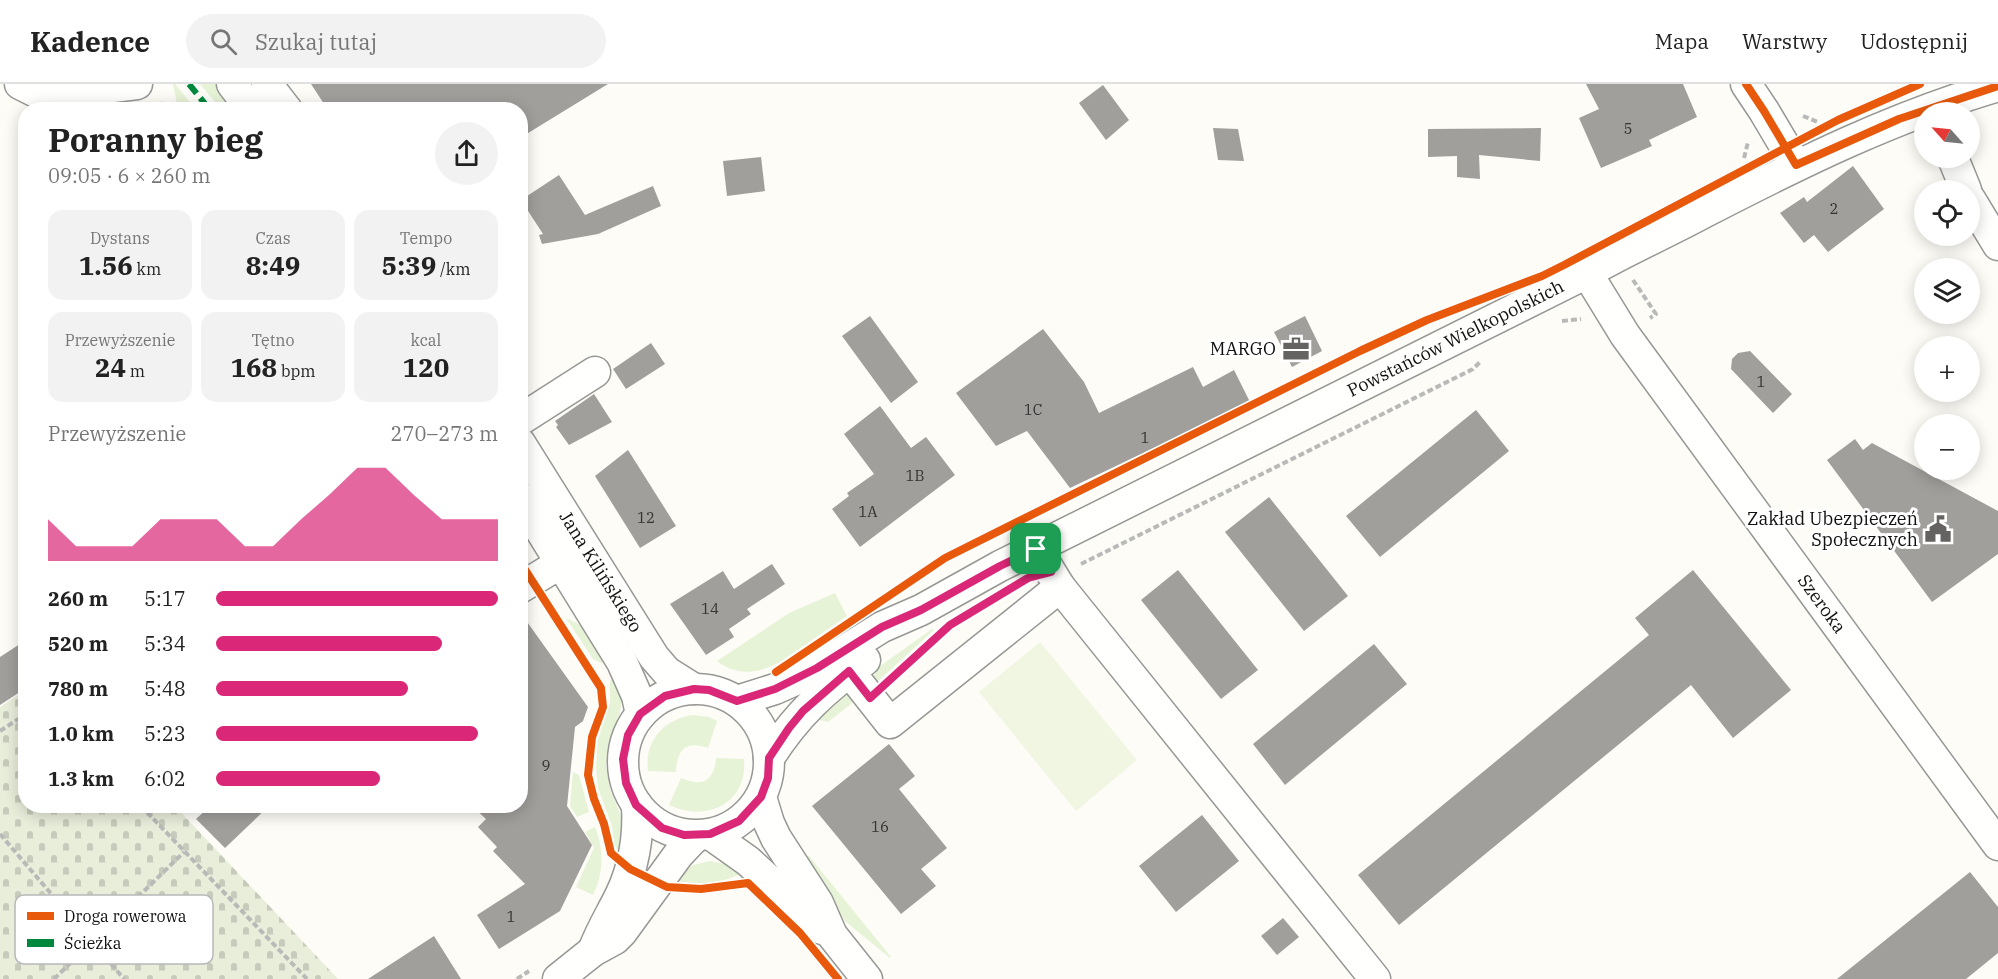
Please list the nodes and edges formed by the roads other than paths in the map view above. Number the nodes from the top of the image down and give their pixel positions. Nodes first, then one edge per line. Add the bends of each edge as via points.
1 (21, 84) edge
2 (232, 84) edge
3 (1746, 84) edge
4 (1998, 86) edge
5 (144, 91) edge
6 (271, 95) edge
7 (1955, 102) edge
8 (1914, 116) edge
9 (1790, 156) junction
10 (1980, 215) edge
11 (1998, 245) edge
12 (1587, 273) junction
13 (595, 372) dead end
14 (528, 415) edge
15 (528, 456) edge
16 (528, 510) edge
17 (561, 562) junction
18 (1049, 569) junction
19 (528, 583) edge
20 (921, 610) junction
21 (849, 671) junction
22 (694, 689) junction
23 (737, 701) junction
24 (640, 714) junction
25 (769, 758) junction
26 (761, 797) junction
27 (636, 805) junction
28 (703, 835) junction
29 (1998, 845) edge
30 (832, 935) junction
31 (593, 951) junction
32 (558, 979) edge
33 (867, 979) edge
34 (1375, 979) edge

1 - 5 street via 48,95
2 - 6 street
3 - 9 street
4 - 7 street, Powstańców Wielkopolskich
8 - 9 street, Powstańców Wielkopolskich
9 - 12 street, Powstańców Wielkopolskich via 1658,237
10 - 11 street
12 - 18 street, Powstańców Wielkopolskich
12 - 29 street, Szeroka via 1625,335
13 - 14 street
15 - 22 street, Jana Kilińskiego via 654,657 667,672
16 - 17 street, Jana Kilińskiego
17 - 19 street
17 - 24 street, Jana Kilińskiego via 622,662 637,696
18 - 20 street, Powstańców Wielkopolskich via 1000,566
18 - 21 street via 890,723
18 - 34 street
20 - 21 street, Powstańców Wielkopolskich via 894,638
20 - 23 street, Powstańców Wielkopolskich via 882,627 802,676
21 - 25 street, Powstańców Wielkopolskich via 803,711
22 - 23 street via 709,690
22 - 24 street via 665,696
23 - 25 street via 760,726
24 - 27 street via 628,735 623,759 626,783
25 - 26 street via 768,778
26 - 28 street via 739,821
26 - 30 street via 772,831 818,903
27 - 28 street via 662,828 684,835
27 - 31 street via 638,834 634,856 620,897 601,928
28 - 30 street via 748,861
28 - 31 street via 678,855 622,932
30 - 33 street
31 - 32 street

